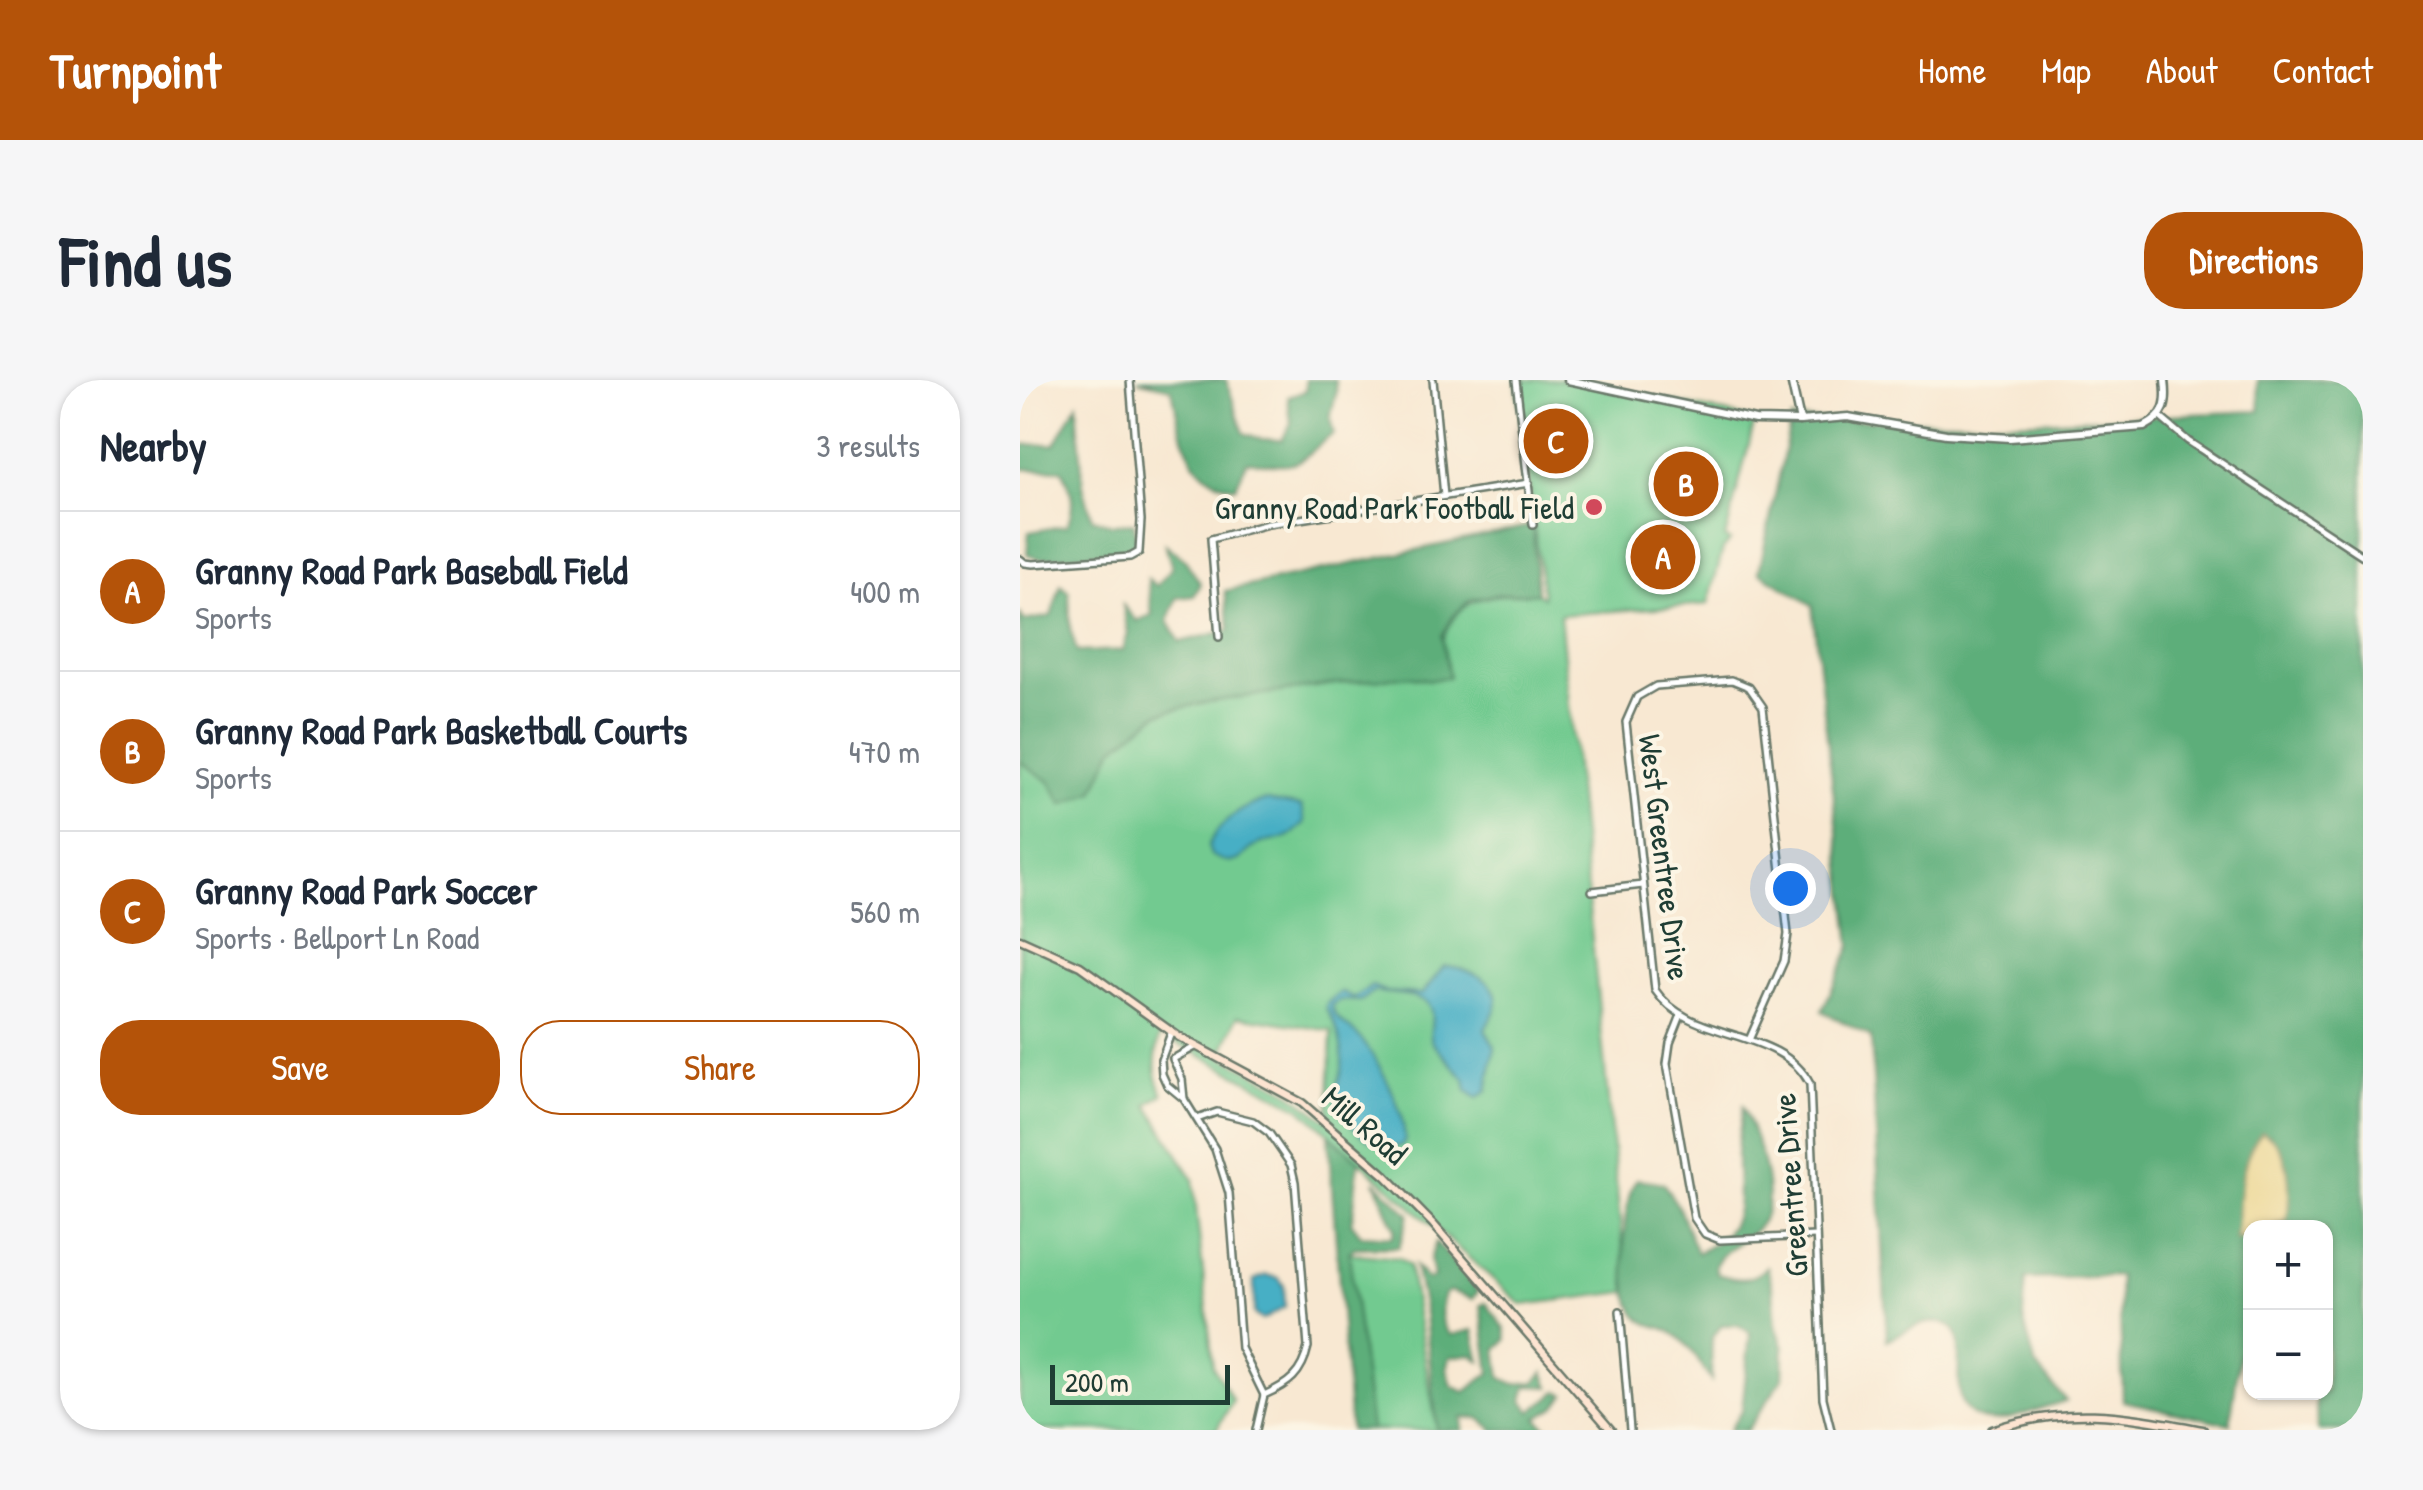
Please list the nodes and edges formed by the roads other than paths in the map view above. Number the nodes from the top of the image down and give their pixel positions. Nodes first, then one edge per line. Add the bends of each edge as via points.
1 (1130, 380) edge
2 (1433, 380) edge
3 (1516, 380) edge
4 (1568, 380) edge
5 (1791, 380) edge
6 (2165, 380) edge
7 (2161, 418) junction
8 (1800, 421) junction
9 (1529, 483) junction
10 (1444, 497) junction
11 (1533, 525) dead end
12 (2363, 556) edge
13 (1020, 559) edge
14 (1219, 637) dead end
15 (1642, 885) junction
16 (1592, 891) dead end
17 (1020, 939) edge
18 (1681, 1015) junction
19 (1175, 1034) junction
20 (1749, 1040) junction
21 (1195, 1047) junction
22 (1173, 1058) junction
23 (1184, 1099) junction
24 (1197, 1120) junction
25 (1816, 1236) junction
26 (1620, 1311) dead end
27 (1264, 1395) junction
28 (1256, 1430) edge
29 (1611, 1430) edge
30 (1630, 1430) edge
31 (1831, 1430) edge
32 (1992, 1430) edge
33 (2204, 1430) edge

1 - 13 street via 1140,552 1034,564
2 - 10 street
3 - 9 street
4 - 8 street via 1756,420
5 - 8 street
6 - 7 street
7 - 8 street via 2144,428 2010,438 1848,417
7 - 12 street
9 - 10 street
9 - 11 street
10 - 14 street via 1211,539
15 - 16 street
15 - 18 street, West Greentree Drive via 1655,990
15 - 20 street, West Greentree Drive via 1628,716 1648,689 1740,682 1765,713 1788,934 1784,961
17 - 19 main road, Mill Road via 1099,977
18 - 20 street, Greentree Drive
18 - 25 street via 1668,1064 1694,1218 1705,1234 1720,1240
19 - 21 main road, Mill Road
19 - 22 street
19 - 23 street via 1161,1060 1162,1074
20 - 25 street, Greentree Drive via 1792,1060 1810,1084
21 - 22 street
21 - 29 main road, Mill Road via 1282,1090 1433,1224
22 - 23 street
23 - 24 street
24 - 27 street via 1224,1168 1242,1348
24 - 27 street via 1218,1112 1253,1121 1282,1149 1295,1182 1308,1347 1296,1376
25 - 31 street, Greentree Drive via 1823,1398
26 - 30 street
27 - 28 street
32 - 33 main road via 2080,1412

